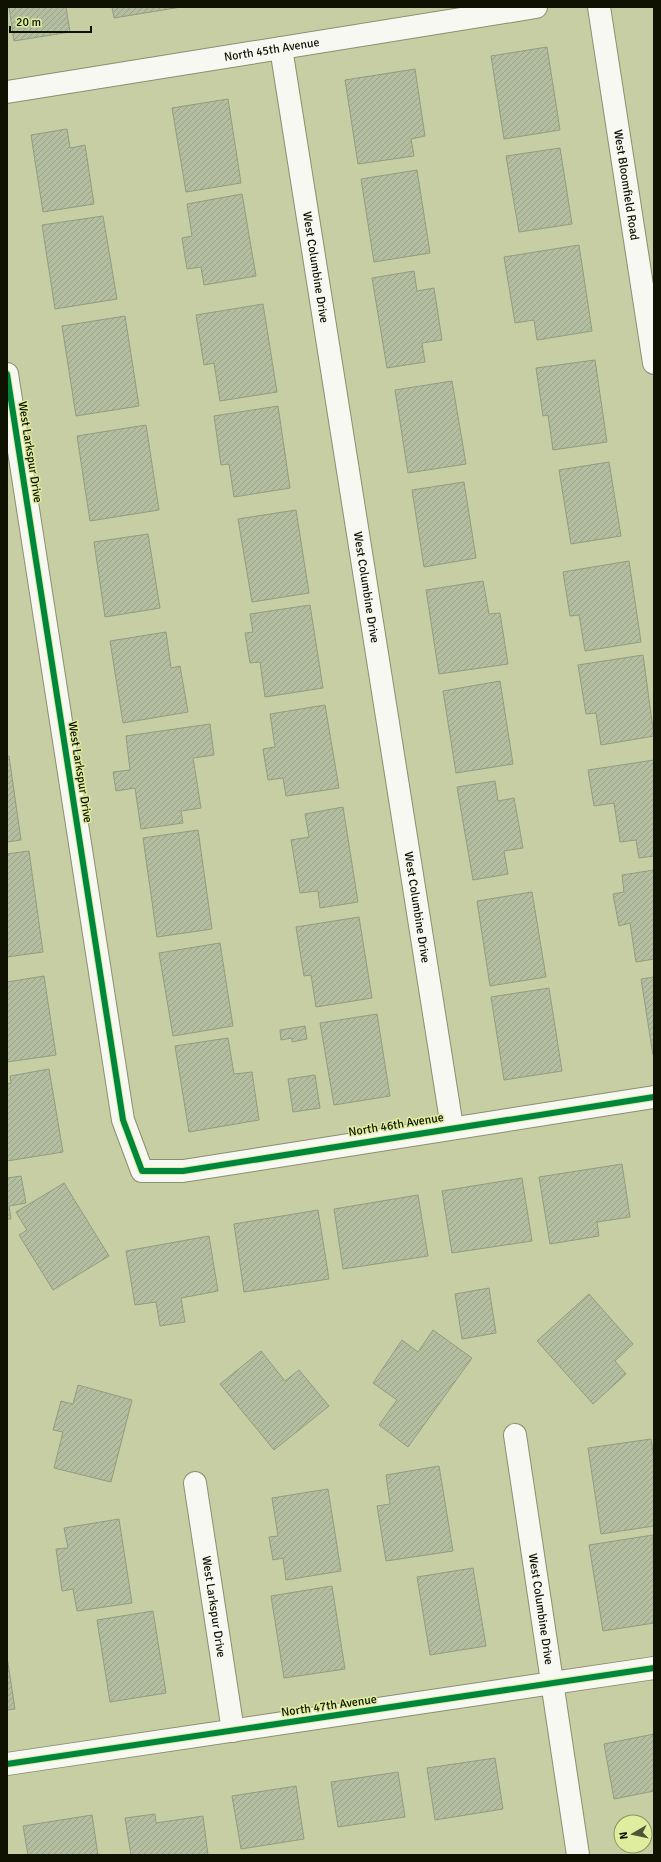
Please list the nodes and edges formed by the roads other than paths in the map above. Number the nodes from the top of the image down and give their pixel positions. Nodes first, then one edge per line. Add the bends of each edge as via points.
1 (536, 7) edge
2 (599, 7) edge
3 (444, 15) edge
4 (281, 48) junction
5 (7, 92) edge
6 (651, 323) edge
7 (654, 363) edge
8 (7, 374) edge
9 (654, 1097) edge
10 (452, 1128) junction
11 (142, 1170) joint
12 (515, 1435) dead end
13 (195, 1483) dead end
14 (654, 1668) edge
15 (552, 1684) junction
16 (233, 1731) junction
17 (7, 1764) edge
18 (578, 1855) edge

1 - 3 street, North 45th Avenue
2 - 6 street, West Bloomfield Road
3 - 4 street, North 45th Avenue
4 - 5 street, North 45th Avenue
4 - 10 street, West Columbine Drive
6 - 7 street, West Bloomfield Road
8 - 11 street, West Larkspur Drive via 123,1120
9 - 10 street, North 46th Avenue
10 - 11 street, North 46th Avenue via 183,1170
12 - 15 street, West Columbine Drive
13 - 16 street, West Larkspur Drive
14 - 15 street, North 47th Avenue
15 - 16 street, North 47th Avenue
15 - 18 street, West Columbine Drive
16 - 17 street, North 47th Avenue

